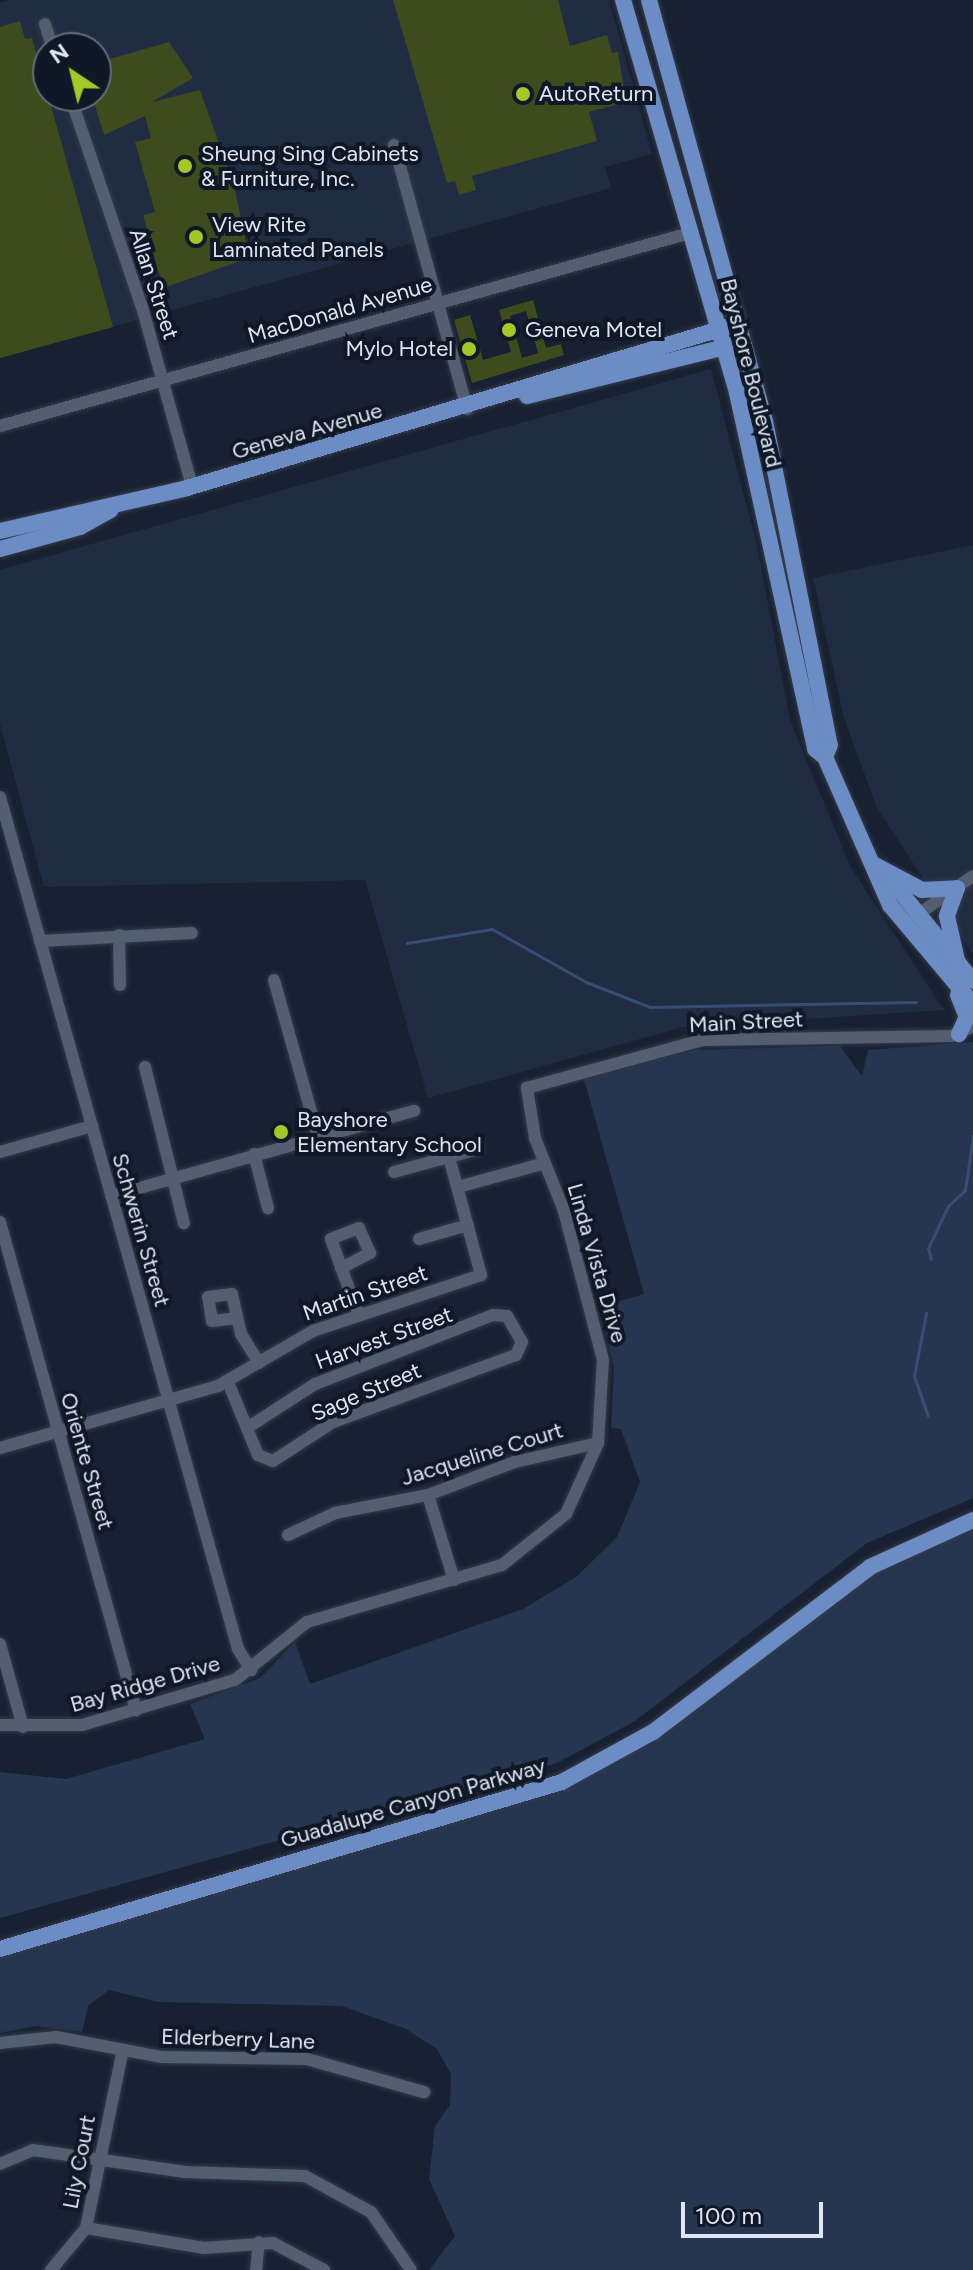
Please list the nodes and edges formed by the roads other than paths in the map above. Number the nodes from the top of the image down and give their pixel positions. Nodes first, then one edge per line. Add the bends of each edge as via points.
1 (623, 0) edge
2 (649, 0) edge
3 (45, 24) dead end
4 (48, 32) edge
5 (75, 112) edge
6 (394, 145) dead end
7 (690, 233) junction
8 (438, 303) junction
9 (740, 324) junction
10 (719, 330) junction
11 (745, 341) junction
12 (725, 347) junction
13 (162, 380) junction
14 (509, 398) junction
15 (467, 409) junction
16 (0, 426) edge
17 (192, 486) junction
18 (116, 507) junction
19 (0, 531) edge
20 (0, 549) edge
21 (825, 757) junction
22 (0, 797) edge
23 (14, 845) junction
24 (0, 849) edge
25 (877, 869) junction
26 (973, 876) edge
27 (957, 888) junction
28 (910, 920) junction
29 (192, 933) dead end
30 (119, 935) junction
31 (40, 941) junction
32 (952, 971) junction
33 (274, 980) dead end
34 (973, 981) edge
35 (120, 985) dead end
36 (973, 1004) edge
37 (964, 1034) edge
38 (145, 1067) dead end
39 (525, 1091) joint
40 (414, 1111) dead end
41 (92, 1126) junction
42 (318, 1137) junction
43 (478, 1149) dead end
44 (0, 1152) edge
45 (254, 1154) junction
46 (449, 1157) junction
47 (545, 1163) junction
48 (394, 1172) dead end
49 (174, 1178) junction
50 (458, 1187) junction
51 (111, 1196) junction
52 (268, 1208) dead end
53 (0, 1222) edge
54 (184, 1223) dead end
55 (468, 1225) junction
56 (419, 1239) dead end
57 (341, 1268) dead end
58 (359, 1315) junction
59 (493, 1315) joint
60 (237, 1318) dead end
61 (259, 1363) junction
62 (228, 1382) junction
63 (168, 1400) junction
64 (247, 1428) junction
65 (58, 1431) junction
66 (598, 1443) junction
67 (0, 1448) edge
68 (428, 1495) junction
69 (973, 1520) edge
70 (288, 1535) dead end
71 (454, 1580) junction
72 (0, 1644) edge
73 (251, 1670) junction
74 (136, 1710) junction
75 (0, 1725) edge
76 (23, 1727) junction
77 (82, 1920) junction
78 (0, 1937) edge
79 (0, 1949) edge
80 (0, 2043) edge
81 (123, 2050) junction
82 (424, 2092) dead end
83 (100, 2160) junction
84 (0, 2164) edge
85 (86, 2228) junction
86 (259, 2242) junction
87 (51, 2270) edge
88 (256, 2270) edge
89 (324, 2270) edge
90 (411, 2270) edge

1 - 7 main road, Bayshore Boulevard
2 - 9 main road, Bayshore Boulevard
3 - 4 street
5 - 13 street, Allan Street
6 - 8 street
7 - 8 street, MacDonald Avenue
7 - 10 main road, Bayshore Boulevard
8 - 13 street, MacDonald Avenue
8 - 15 street
9 - 10 main road, Geneva Avenue
9 - 11 main road, Bayshore Boulevard
10 - 12 main road, Bayshore Boulevard
10 - 14 main road, Geneva Avenue via 573,371
11 - 12 main road, Geneva Avenue
11 - 21 main road, Bayshore Boulevard via 830,745
12 - 14 main road, Geneva Avenue via 578,388
12 - 21 main road, Bayshore Boulevard via 808,728
13 - 16 street, MacDonald Avenue
13 - 17 street, Allan Street
14 - 15 main road, Geneva Avenue
15 - 17 main road, Geneva Avenue
17 - 18 main road, Geneva Avenue
18 - 19 main road, Geneva Avenue via 75,510
18 - 20 main road, Geneva Avenue via 80,527
21 - 25 main road, Bayshore Boulevard
22 - 23 street, Schwerin Street
23 - 24 street
23 - 31 street, Schwerin Street
25 - 27 main road via 922,890
25 - 28 main road, Bayshore Boulevard via 894,880
26 - 27 street
27 - 28 street
27 - 32 main road via 947,916
28 - 32 main road, Bayshore Boulevard
29 - 30 street
30 - 31 street
30 - 35 street
31 - 41 street, Schwerin Street
32 - 34 main road, Bayshore Boulevard
32 - 36 main road, Bayshore Boulevard
32 - 37 main road via 967,1017
33 - 42 street
37 - 39 street, Main Street via 703,1040
38 - 49 street
39 - 47 street, Linda Vista Drive
40 - 42 street
41 - 44 street
41 - 51 street, Schwerin Street
42 - 45 street
43 - 46 street
45 - 49 street
45 - 52 street
46 - 48 street
46 - 50 street, Martin Street
47 - 50 street
47 - 66 street, Linda Vista Drive via 600,1342
49 - 51 street
49 - 54 street
50 - 55 street, Martin Street
51 - 63 street, Schwerin Street
53 - 65 street, Oriente Street
55 - 56 street
55 - 58 street, Martin Street via 481,1275
57 - 58 street
58 - 61 street, Martin Street via 301,1336
59 - 64 street, Harvest Street via 315,1384
59 - 64 street, Sage Street via 514,1325 522,1342 516,1355 333,1422 273,1461 258,1455
60 - 61 street
61 - 62 street, Martin Street
62 - 63 street, Martin Street
62 - 64 street, Sage Street
63 - 65 street, Martin Street
63 - 73 street, Schwerin Street via 238,1649
65 - 67 street, Martin Street
65 - 74 street, Oriente Street
66 - 68 street, Jacqueline Court via 515,1462
66 - 71 street, Linda Vista Drive via 577,1498 553,1529 511,1561
68 - 70 street, Jacqueline Court via 335,1513
68 - 71 street
69 - 77 main road, Guadalupe Canyon Parkway via 870,1567 653,1732 572,1777
71 - 73 street, Linda Vista Drive via 307,1622
72 - 76 street
73 - 74 street, Bay Ridge Drive
74 - 76 street, Bay Ridge Drive via 64,1728
75 - 76 street, Bay Ridge Drive
77 - 78 main road, Guadalupe Canyon Parkway
77 - 79 main road, Guadalupe Canyon Parkway
80 - 81 street, Elderberry Lane via 56,2037
81 - 82 street, Elderberry Lane via 307,2059
81 - 83 street, Lily Court
83 - 84 street via 33,2150
83 - 85 street, Lily Court
83 - 90 street via 185,2172 305,2176 371,2212
85 - 86 street via 204,2248
85 - 87 street, Lily Court
86 - 88 street
86 - 89 street via 300,2252

